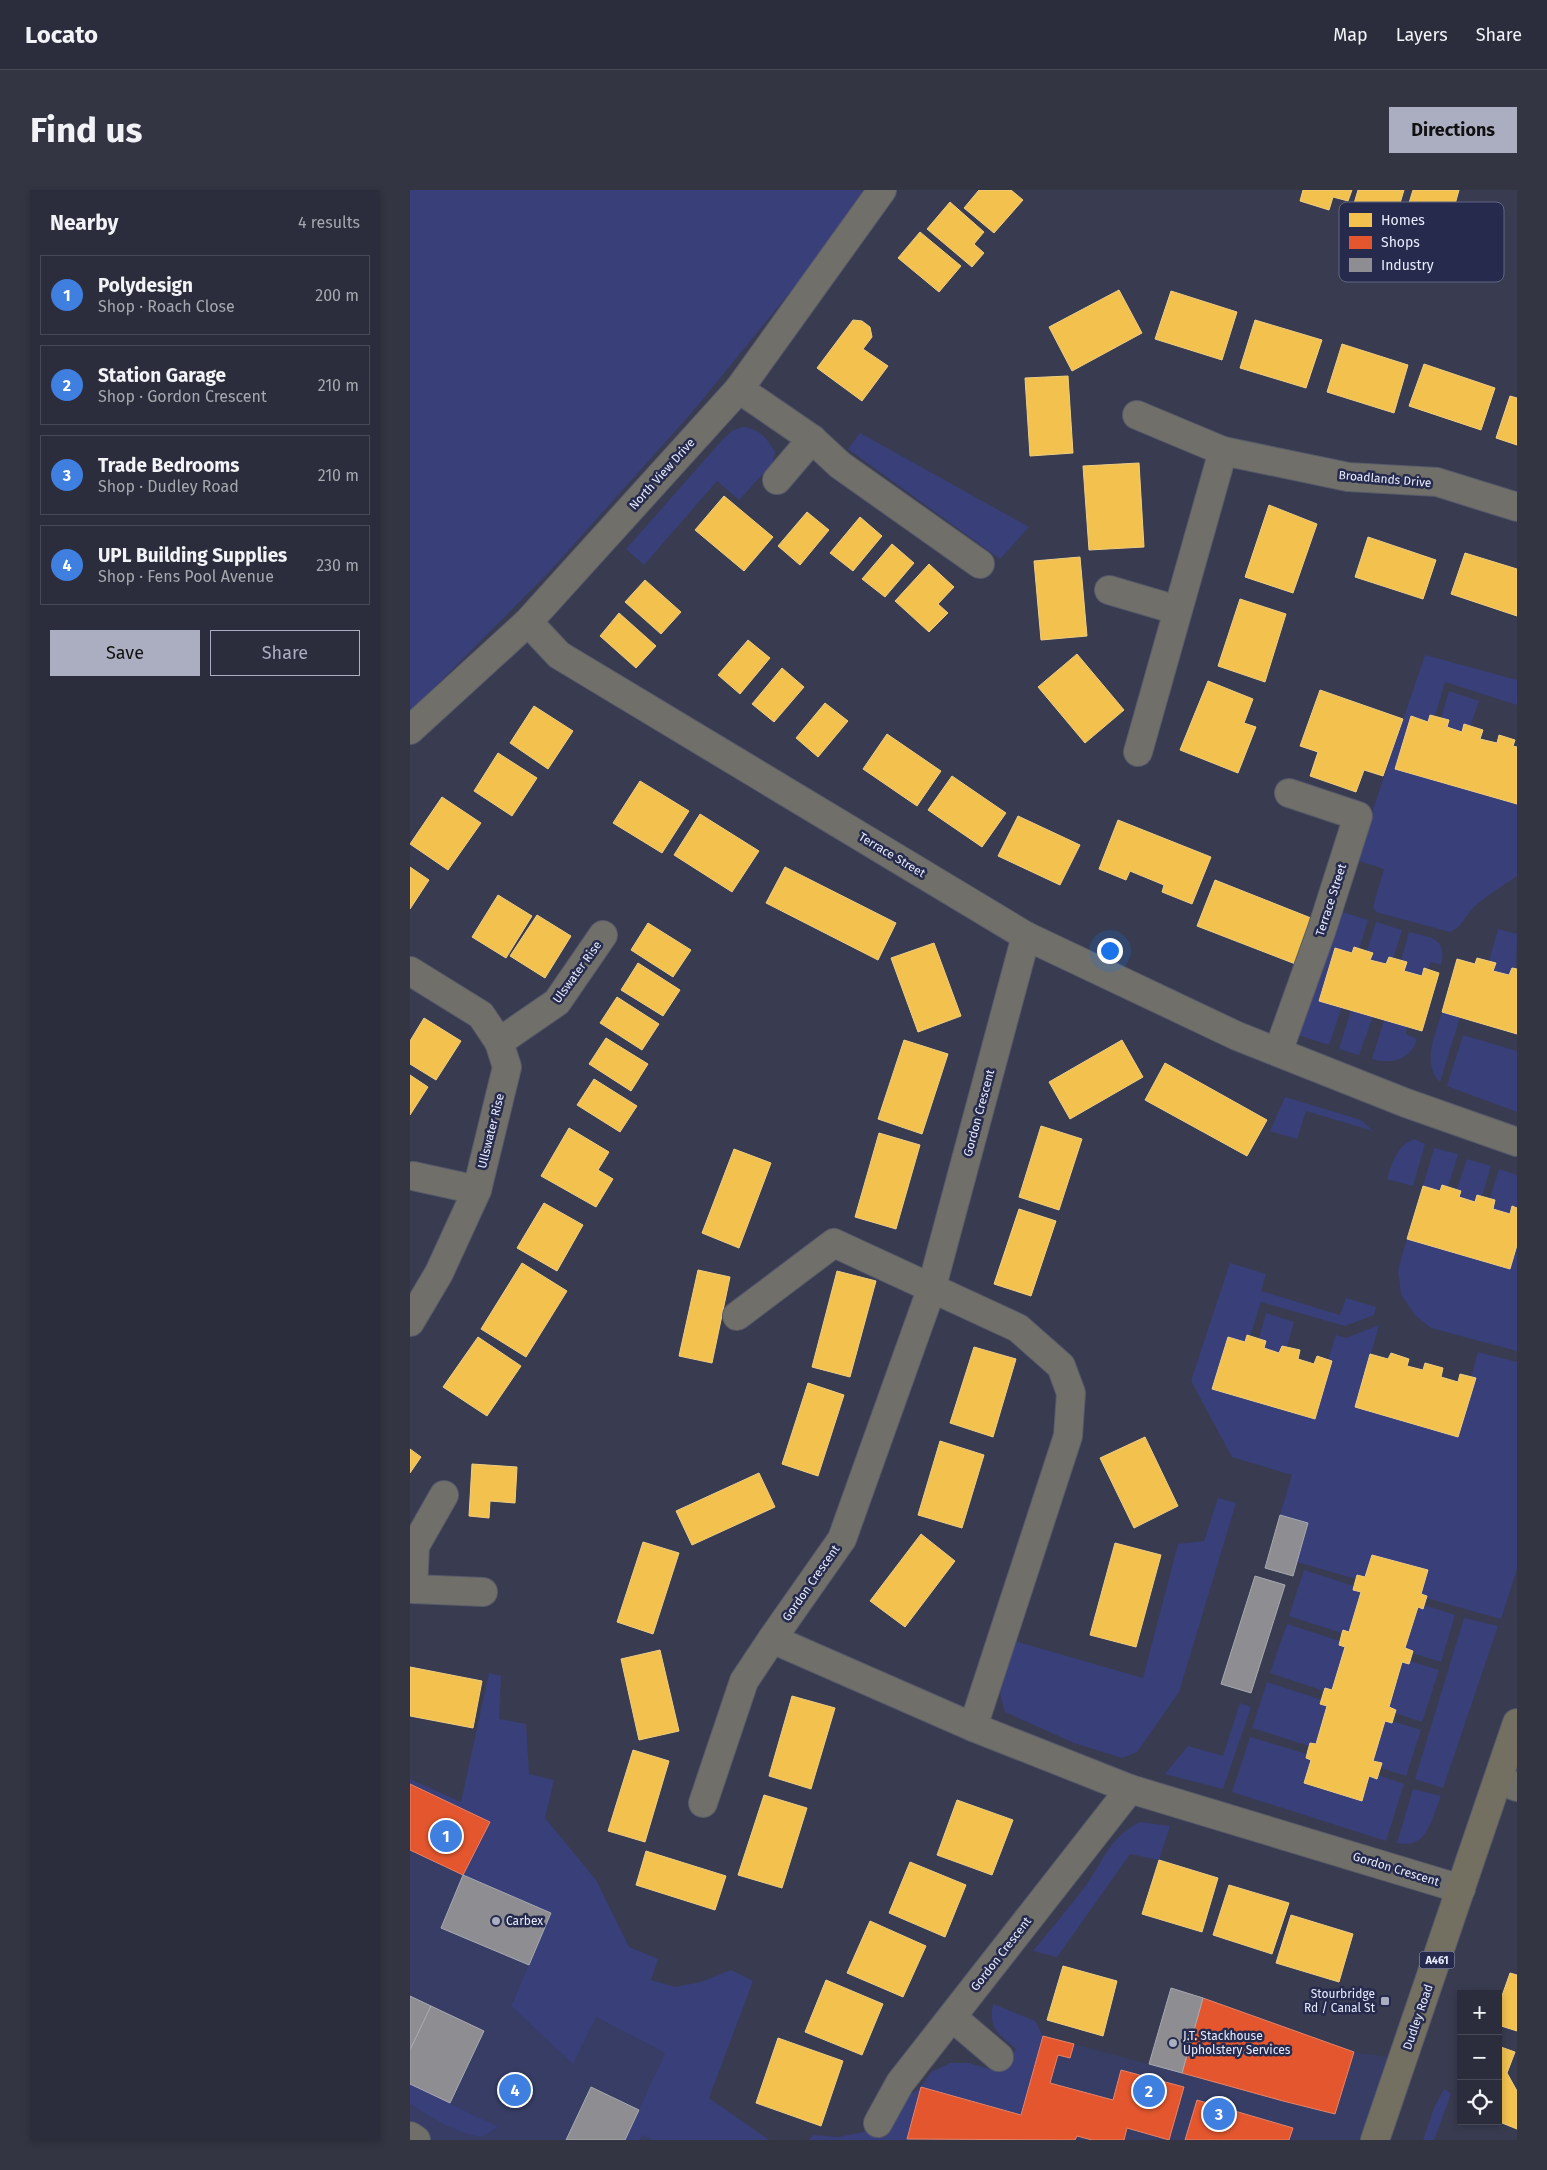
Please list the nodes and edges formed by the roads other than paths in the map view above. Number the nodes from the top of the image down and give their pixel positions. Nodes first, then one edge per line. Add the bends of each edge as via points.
1 (882, 190) edge
2 (739, 389) junction
3 (1136, 415) dead end
4 (812, 439) junction
5 (1223, 451) junction
6 (777, 480) dead end
7 (1517, 507) edge
8 (980, 564) dead end
9 (1109, 590) dead end
10 (1177, 610) junction
11 (528, 622) junction
12 (410, 730) edge
13 (1138, 752) dead end
14 (1289, 793) dead end
15 (603, 935) dead end
16 (1026, 936) junction
17 (410, 971) edge
18 (499, 1042) junction
19 (1278, 1052) junction
20 (1517, 1142) edge
21 (413, 1176) dead end
22 (477, 1190) junction
23 (931, 1290) junction
24 (737, 1316) dead end
25 (410, 1322) edge
26 (444, 1495) dead end
27 (413, 1545) edge
28 (483, 1592) dead end
29 (772, 1639) junction
30 (1517, 1723) edge
31 (973, 1727) junction
32 (1508, 1783) edge
33 (1130, 1789) junction
34 (703, 1803) dead end
35 (1461, 1889) junction
36 (952, 2017) junction
37 (999, 2057) dead end
38 (878, 2122) dead end
39 (410, 2136) edge
40 (416, 2140) edge
41 (1375, 2140) edge

1 - 2 street, North View Drive
2 - 4 street
2 - 11 street, North View Drive
3 - 5 street, Broadlands Drive
4 - 6 street
4 - 8 street via 840,465
5 - 7 street, Broadlands Drive via 1348,477 1437,482
5 - 10 street
9 - 10 street
10 - 13 street
11 - 12 street, North View Drive
11 - 16 street, Terrace Street via 559,654
14 - 19 street, Terrace Street via 1358,816
15 - 18 street, Ulswater Rise via 557,1002
16 - 19 street, Terrace Street via 1237,1036
16 - 23 street, Gordon Crescent
17 - 18 street, Ullswater Rise via 481,1015
18 - 22 street, Ullswater Rise via 507,1067
19 - 20 street, Terrace Street via 1406,1103
21 - 22 street
22 - 25 street, Ullswater Rise via 439,1273
23 - 24 street via 834,1243
23 - 29 street, Gordon Crescent via 842,1538
23 - 31 street via 1018,1328 1061,1366 1071,1393 1068,1436
26 - 27 street
27 - 28 street via 413,1589
29 - 31 street, Gordon Crescent
29 - 34 street via 744,1681
30 - 32 main road, A461
31 - 33 street, Gordon Crescent
32 - 35 main road, Dudley Road / A461
33 - 35 street, Gordon Crescent
33 - 36 street, Gordon Crescent
35 - 41 main road, Dudley Road / A461
36 - 37 street
36 - 38 street, Gordon Crescent via 900,2082
39 - 40 street

